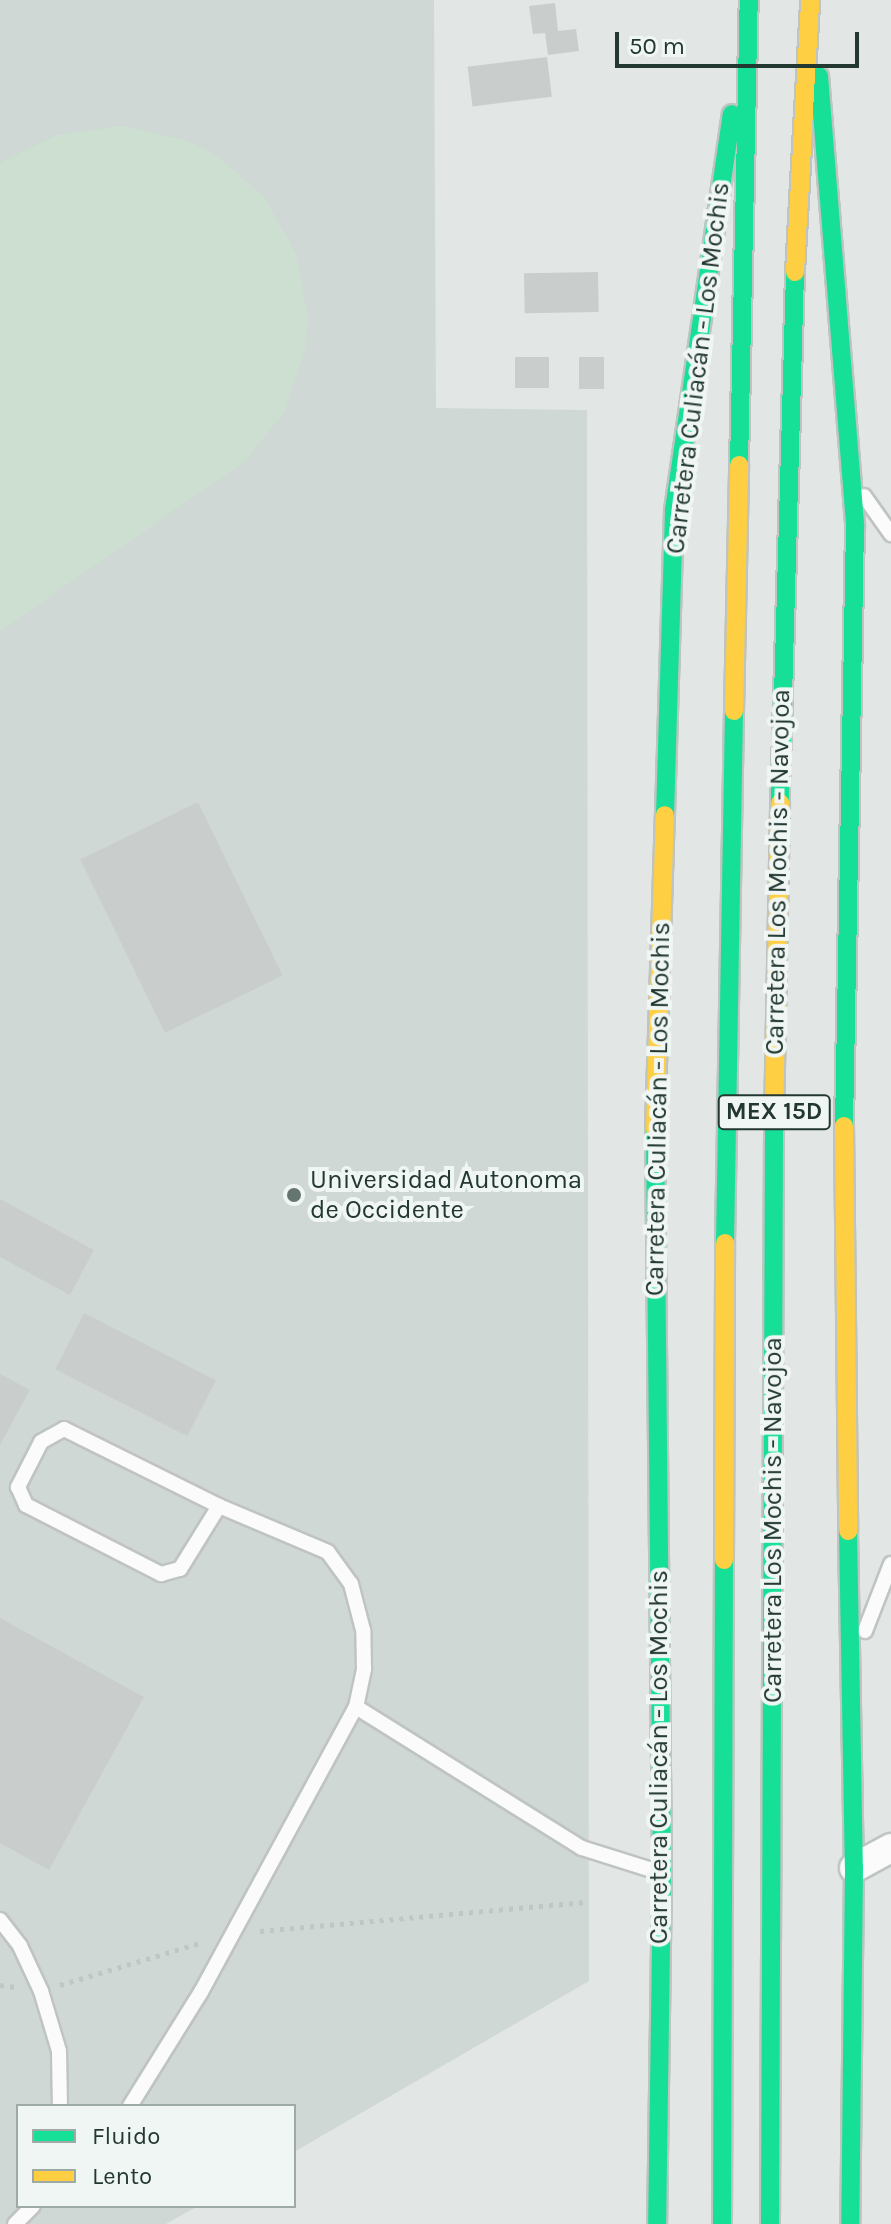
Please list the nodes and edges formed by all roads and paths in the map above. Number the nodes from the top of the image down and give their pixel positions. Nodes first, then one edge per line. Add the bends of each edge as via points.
1 (749, 0) edge
2 (811, 0) edge
3 (853, 484) junction
4 (891, 534) edge
5 (219, 1506) junction
6 (891, 1564) edge
7 (847, 1679) junction
8 (356, 1707) junction
9 (891, 1848) edge
10 (854, 1868) junction
11 (662, 1874) junction
12 (583, 1902) dead end
13 (0, 1920) edge
14 (233, 1933) junction
15 (0, 1985) edge
16 (41, 1991) junction
17 (60, 2104) edge
18 (131, 2104) edge
19 (31, 2208) edge
20 (15, 2224) edge
21 (657, 2224) edge
22 (722, 2224) edge
23 (770, 2224) edge
24 (850, 2224) edge

1 - 11 main road, Carretera Culiacán - Los Mochis via 674,510 653,1212
1 - 22 main road, Carretera Los Mochis - Navojoa / MEX 15D via 726,1061
2 - 3 main road
2 - 23 main road, Carretera Los Mochis - Navojoa / MEX 15D via 790,352 774,1062
3 - 4 lane
3 - 7 main road via 842,1243
5 - 5 lane via 64,1429 41,1442 18,1487 26,1505 161,1574 180,1569
5 - 8 lane via 328,1552 351,1584 363,1630 364,1669
6 - 7 lane
7 - 10 main road
8 - 11 lane via 582,1848
8 - 14 lane
9 - 10 street
10 - 24 main road
11 - 21 main road, Carretera Culiacán - Los Mochis
12 - 14 path
13 - 16 lane via 20,1946
14 - 16 path
14 - 18 lane
15 - 16 path
16 - 17 lane via 59,2051
19 - 20 lane

